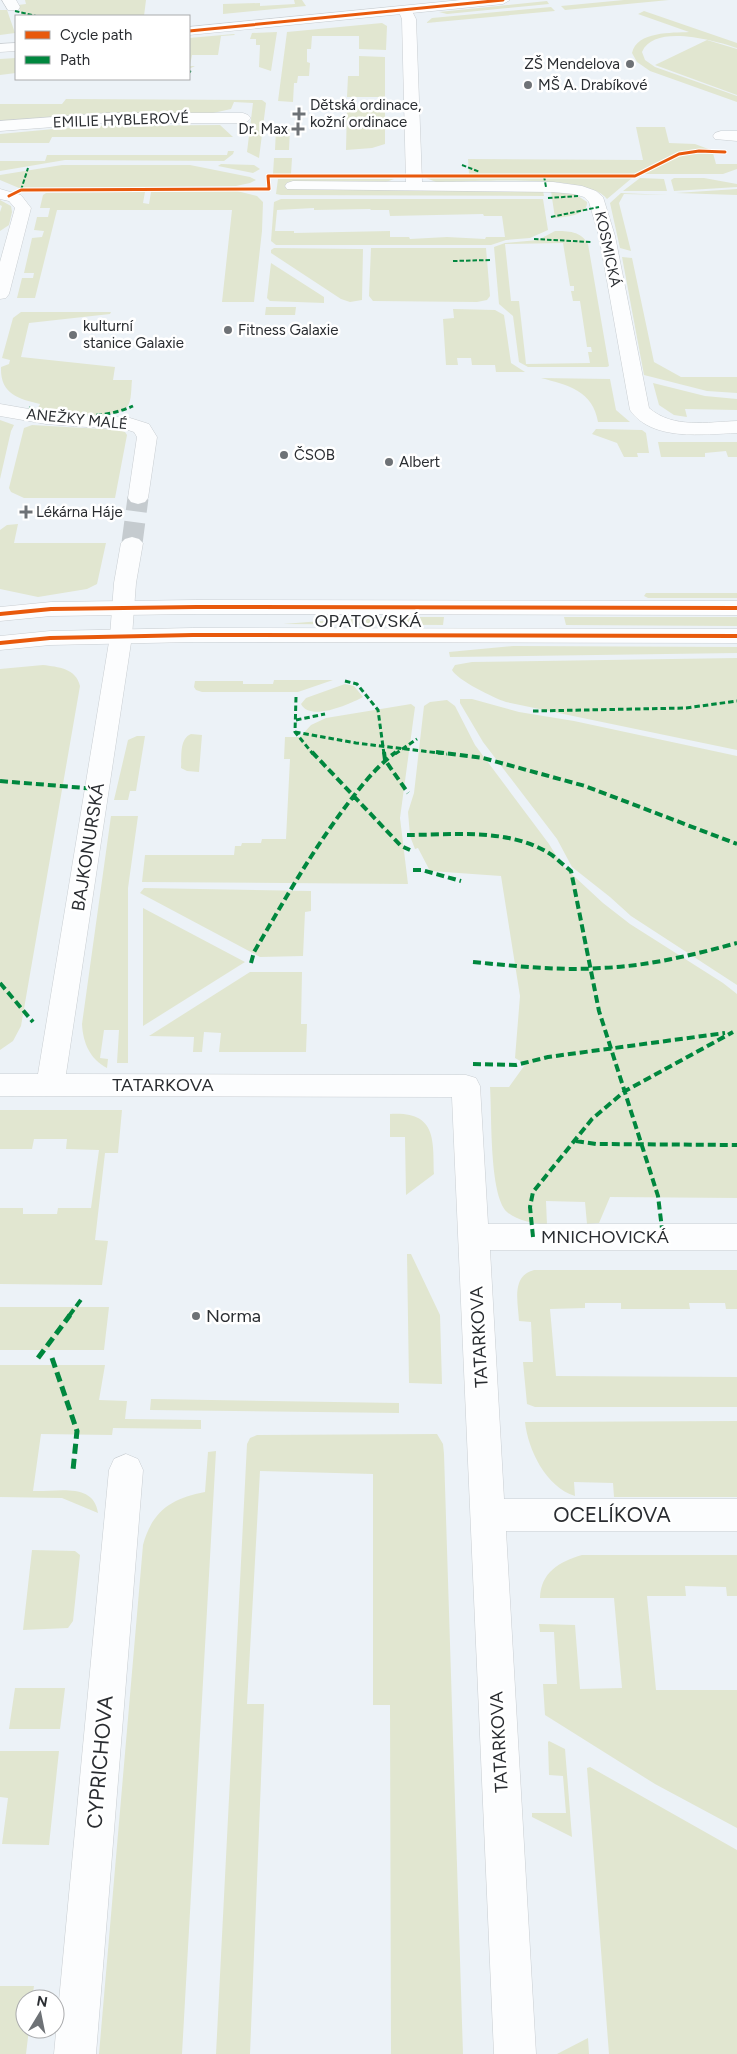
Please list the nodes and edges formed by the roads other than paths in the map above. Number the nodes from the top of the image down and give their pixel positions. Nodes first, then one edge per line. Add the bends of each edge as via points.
1 (503, 0) edge
2 (405, 10) junction
3 (190, 30) edge
4 (15, 46) edge
5 (0, 48) edge
6 (243, 118) dead end
7 (0, 126) edge
8 (721, 136) dead end
9 (737, 136) edge
10 (293, 186) dead end
11 (414, 186) junction
12 (0, 194) edge
13 (0, 294) edge
14 (0, 410) edge
15 (737, 427) edge
16 (138, 498) tunnel mouth
17 (132, 543) tunnel mouth
18 (124, 608) junction
19 (737, 608) edge
20 (0, 614) edge
21 (121, 636) junction
22 (737, 636) edge
23 (0, 643) edge
24 (0, 1085) edge
25 (50, 1085) junction
26 (474, 1237) junction
27 (737, 1237) edge
28 (126, 1470) dead end
29 (488, 1515) junction
30 (737, 1515) edge
31 (75, 2054) edge
32 (515, 2054) edge

1 - 2 street
2 - 3 street
2 - 11 street via 409,19
4 - 5 street
6 - 7 street, EMILIE HYBLEROVÉ via 107,118
8 - 9 street
10 - 11 street, KOSMICKÁ
11 - 15 street, KOSMICKÁ via 553,187 590,194 597,200 606,236 640,410 646,417 678,427
12 - 13 street via 14,198 23,208
14 - 16 street, ANEŽKY MALÉ via 142,428 147,437
17 - 18 street, BAJKONURSKÁ
18 - 19 street, OPATOVSKÁ
18 - 20 street, OPATOVSKÁ
18 - 21 street, BAJKONURSKÁ
21 - 22 street, OPATOVSKÁ
21 - 23 street, OPATOVSKÁ
21 - 25 street, BAJKONURSKÁ
24 - 25 street, TATARKOVA
25 - 26 street, TATARKOVA via 466,1086
26 - 27 street, MNICHOVICKÁ
26 - 29 street, TATARKOVA
28 - 31 street, CYPRICHOVA
29 - 30 street, OCELÍKOVA
29 - 32 street, TATARKOVA

